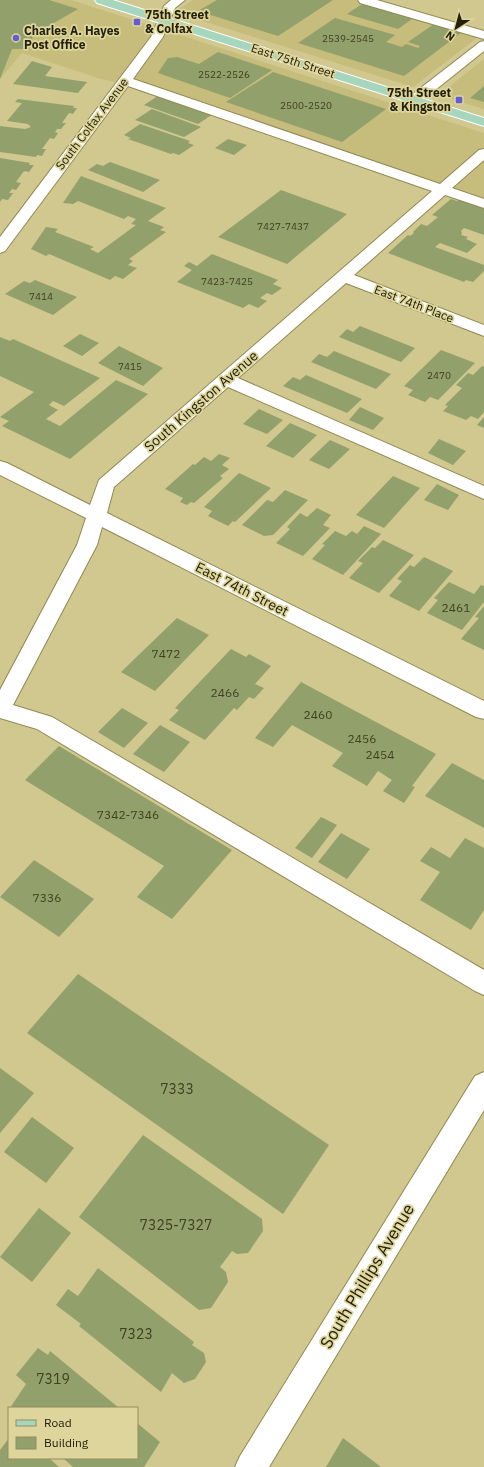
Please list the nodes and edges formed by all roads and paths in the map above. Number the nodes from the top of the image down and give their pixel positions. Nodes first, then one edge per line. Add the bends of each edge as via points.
1 (101, 0) edge
2 (179, 0) edge
3 (364, 0) edge
4 (163, 20) junction
5 (484, 35) edge
6 (484, 45) edge
7 (124, 80) junction
8 (414, 100) junction
9 (484, 122) edge
10 (484, 152) edge
11 (441, 189) junction
12 (484, 204) edge
13 (0, 248) edge
14 (343, 276) junction
15 (484, 331) edge
16 (225, 379) junction
17 (0, 467) edge
18 (484, 494) edge
19 (96, 515) junction
20 (0, 710) edge
21 (484, 711) edge
22 (484, 983) edge
23 (484, 1085) edge
24 (251, 1467) edge

1 - 4 main road, East 75th Street
2 - 4 street, South Colfax Avenue via 170,6
3 - 5 street
4 - 7 street, South Colfax Avenue via 157,37
4 - 8 main road, East 75th Street
6 - 8 street
7 - 11 street
7 - 13 street, South Colfax Avenue
8 - 9 main road, East 75th Street
10 - 11 street, South Kingston Avenue
11 - 12 street
11 - 14 street, South Kingston Avenue
14 - 15 street, East 74th Place
14 - 16 street, South Kingston Avenue
16 - 18 street
16 - 19 street, South Kingston Avenue via 106,484
17 - 19 street, East 74th Street
19 - 20 street, South Kingston Avenue via 87,545
19 - 21 street, East 74th Street
20 - 22 street via 44,723
23 - 24 street, South Phillips Avenue

